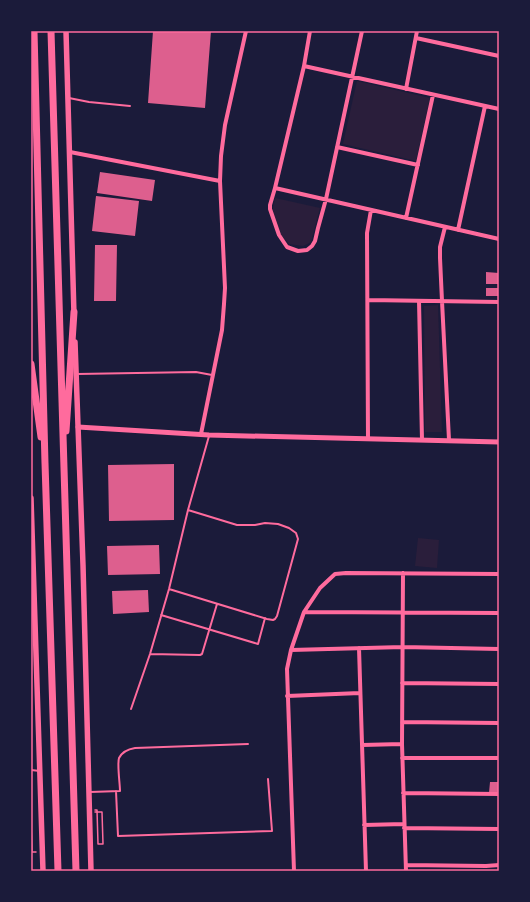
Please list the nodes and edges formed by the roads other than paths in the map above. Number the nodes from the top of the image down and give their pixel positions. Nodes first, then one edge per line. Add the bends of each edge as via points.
1 (34, 31) edge
2 (51, 31) edge
3 (66, 31) edge
4 (246, 31) edge
5 (310, 31) edge
6 (362, 31) edge
7 (417, 31) edge
8 (416, 38) junction
9 (499, 56) edge
10 (304, 66) junction
11 (352, 77) junction
12 (406, 89) junction
13 (434, 95) junction
14 (68, 97) junction
15 (130, 106) dead end
16 (485, 106) junction
17 (499, 110) edge
18 (337, 147) junction
19 (70, 152) junction
20 (418, 165) junction
21 (220, 181) junction
22 (275, 188) junction
23 (326, 200) junction
24 (371, 210) junction
25 (406, 218) junction
26 (445, 227) junction
27 (458, 230) junction
28 (499, 239) edge
29 (368, 300) junction
30 (419, 301) junction
31 (442, 301) junction
32 (499, 302) edge
33 (74, 312) junction
34 (31, 364) edge
35 (76, 374) junction
36 (212, 375) junction
37 (78, 427) junction
38 (201, 434) junction
39 (210, 435) junction
40 (368, 438) junction
41 (422, 440) junction
42 (449, 440) junction
43 (499, 442) edge
44 (45, 463) junction
45 (64, 466) junction
46 (31, 498) edge
47 (188, 510) junction
48 (403, 573) junction
49 (499, 574) edge
50 (169, 589) junction
51 (217, 604) junction
52 (304, 612) junction
53 (403, 613) junction
54 (499, 613) edge
55 (161, 615) junction
56 (265, 618) junction
57 (33, 620) edge
58 (210, 629) junction
59 (403, 647) junction
60 (359, 648) junction
61 (499, 649) edge
62 (291, 650) junction
63 (150, 654) junction
64 (402, 684) junction
65 (499, 684) edge
66 (360, 693) junction
67 (287, 696) junction
68 (131, 709) dead end
69 (402, 722) junction
70 (499, 723) edge
71 (248, 744) dead end
72 (402, 744) junction
73 (362, 745) junction
74 (402, 758) junction
75 (499, 758) edge
76 (31, 770) edge
77 (40, 771) junction
78 (268, 779) dead end
79 (116, 791) junction
80 (89, 792) junction
81 (403, 793) junction
82 (499, 794) edge
83 (364, 824) junction
84 (404, 826) junction
85 (499, 829) edge
86 (406, 865) junction
87 (499, 865) edge
88 (43, 871) edge
89 (58, 871) edge
90 (76, 871) edge
91 (91, 871) edge
92 (294, 871) edge
93 (366, 871) edge
94 (406, 871) edge

1 - 44 highway
2 - 45 highway
3 - 14 main road
4 - 21 street via 223,135
5 - 10 street
6 - 11 street
7 - 8 street
8 - 9 street
8 - 12 street
10 - 11 street
10 - 22 street
11 - 12 street
11 - 18 street
12 - 13 street
13 - 16 street
13 - 20 street
14 - 15 lane
14 - 19 main road
16 - 17 street
16 - 27 street
18 - 20 street
18 - 23 street
19 - 21 street
19 - 33 main road
20 - 25 street
21 - 36 street via 225,297 222,330
22 - 23 street
22 - 23 street via 270,209 279,235 288,247 298,251 307,250 315,241
23 - 24 street
24 - 25 street
24 - 29 street via 367,233
25 - 26 street
26 - 27 street
26 - 31 street via 440,252
27 - 28 street
29 - 30 street
29 - 40 street
30 - 31 street
30 - 41 street
31 - 32 street
31 - 42 street
33 - 35 main road
33 - 45 highway
34 - 44 highway
35 - 36 lane via 196,372
35 - 37 main road
36 - 38 street
37 - 38 street
37 - 80 main road
38 - 39 street
39 - 40 street
39 - 47 lane
40 - 41 street
41 - 42 street
42 - 43 street
44 - 89 highway
45 - 90 highway
46 - 57 main road
47 - 50 lane
47 - 56 lane via 237,525 278,524 296,533 298,539 277,616 273,620
48 - 49 street
48 - 52 street via 335,574 320,588
48 - 53 street
50 - 51 lane
50 - 55 lane
51 - 56 lane
51 - 58 lane
52 - 53 street
52 - 62 street
53 - 54 street
53 - 59 street
55 - 58 lane
55 - 63 lane
56 - 58 lane via 258,644
57 - 77 main road
58 - 63 lane via 200,655
59 - 60 street
59 - 61 street
59 - 64 street
60 - 62 street
60 - 66 street
62 - 67 street via 287,669
63 - 68 lane
64 - 65 street
64 - 69 street
66 - 67 street
66 - 73 street
67 - 92 street
69 - 70 street
69 - 72 street
71 - 79 lane via 131,748 119,759 120,791
72 - 73 street
72 - 74 street
73 - 83 street
74 - 75 street
74 - 81 street
76 - 77 lane
77 - 88 main road
78 - 79 lane via 272,831 118,836
79 - 80 lane
80 - 91 main road
81 - 82 street
81 - 84 street
83 - 84 street
83 - 93 street
84 - 85 street
84 - 86 street
86 - 87 street
86 - 94 street

